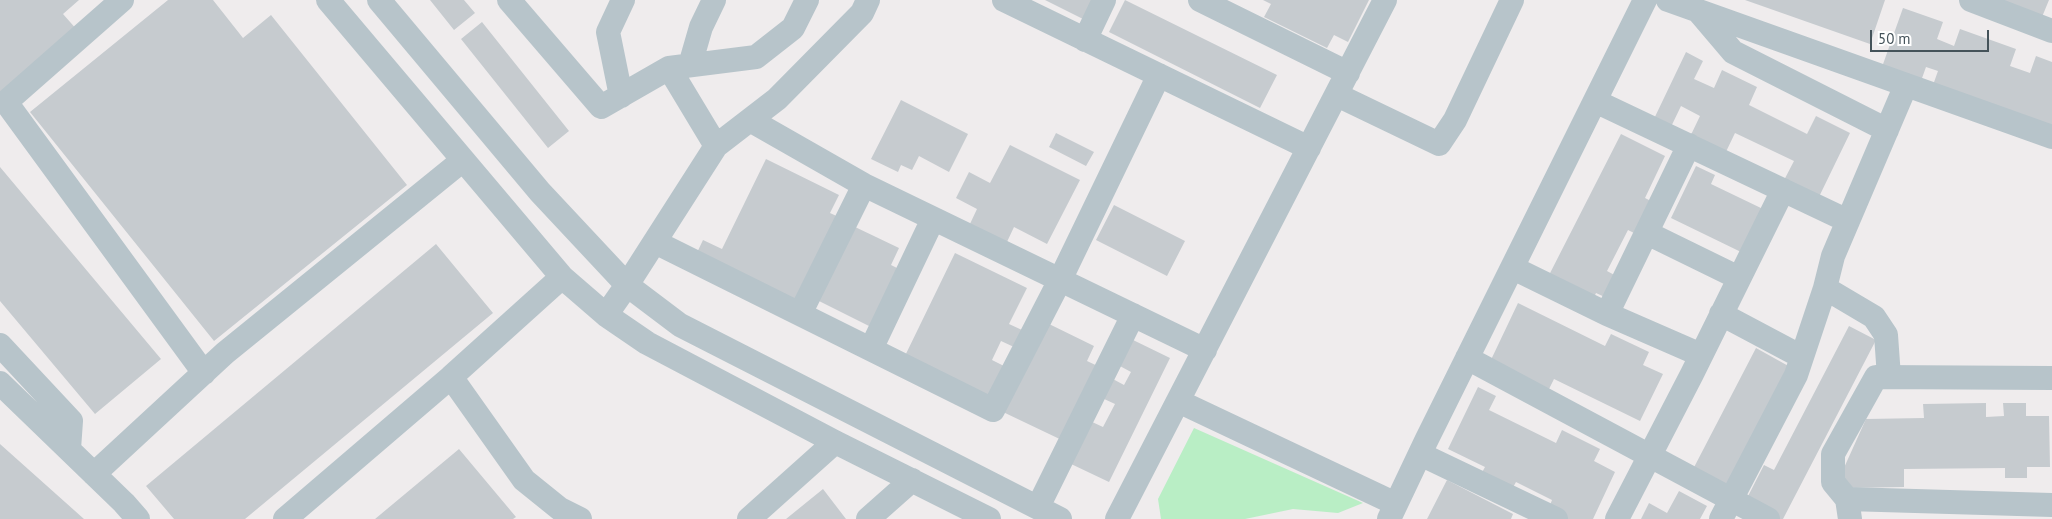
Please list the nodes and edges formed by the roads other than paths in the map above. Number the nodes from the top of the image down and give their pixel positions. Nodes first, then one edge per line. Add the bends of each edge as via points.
1 (122, 0) edge
2 (328, 0) edge
3 (380, 0) edge
4 (623, 0) edge
5 (714, 0) edge
6 (807, 0) edge
7 (868, 0) edge
8 (1004, 0) edge
9 (1104, 0) edge
10 (1200, 0) edge
11 (1385, 0) edge
12 (1512, 0) edge
13 (1645, 0) edge
14 (1668, 0) edge
15 (1971, 0) edge
16 (518, 4) edge
17 (1697, 10) junction
18 (2052, 31) edge
19 (1085, 40) junction
20 (680, 67) junction
21 (1348, 73) junction
22 (1159, 76) junction
23 (1906, 85) junction
24 (1336, 95) junction
25 (621, 96) junction
26 (1595, 101) junction
27 (750, 120) junction
28 (1887, 130) junction
29 (2052, 137) edge
30 (1689, 145) junction
31 (716, 146) junction
32 (1309, 148) junction
33 (463, 160) junction
34 (864, 185) junction
35 (1782, 190) junction
36 (933, 218) junction
37 (1848, 221) junction
38 (1648, 232) junction
39 (655, 242) junction
40 (1513, 268) junction
41 (562, 277) junction
42 (1740, 278) junction
43 (1060, 280) junction
44 (628, 285) junction
45 (1825, 288) junction
46 (800, 314) junction
47 (1607, 314) junction
48 (1722, 314) junction
49 (606, 315) junction
50 (1133, 315) junction
51 (0, 345) edge
52 (871, 349) junction
53 (1205, 350) junction
54 (1701, 355) junction
55 (1802, 357) junction
56 (1467, 358) junction
57 (204, 373) junction
58 (451, 377) junction
59 (1889, 377) junction
60 (2052, 378) edge
61 (0, 383) edge
62 (1178, 401) junction
63 (835, 442) junction
64 (69, 449) junction
65 (1420, 454) junction
66 (1650, 456) junction
67 (94, 474) junction
68 (912, 480) junction
69 (2052, 505) edge
70 (1038, 507) junction
71 (1726, 509) edge
72 (1848, 509) edge
73 (1393, 512) edge
74 (1526, 513) edge
75 (563, 516) edge
76 (138, 519) edge
77 (285, 519) edge
78 (749, 519) edge
79 (868, 519) edge
80 (989, 519) edge
81 (1060, 519) edge
82 (1117, 519) edge
83 (1556, 519) edge
84 (1617, 519) edge
85 (1768, 519) edge

1 - 57 street via 6,102
2 - 33 street
3 - 44 street via 540,192
4 - 25 street via 608,32
5 - 20 street
6 - 20 street via 793,28 756,57
7 - 27 street via 856,20 777,99
8 - 19 street
9 - 19 street
10 - 21 street
11 - 21 street
12 - 24 street via 1455,120 1439,144
13 - 26 street
14 - 17 street
15 - 18 street
16 - 25 street via 601,108
17 - 23 street
17 - 28 street via 1733,52
19 - 22 street
20 - 25 street
20 - 31 street
21 - 24 street
22 - 32 street
22 - 43 street
23 - 28 street
23 - 29 street
24 - 32 street
26 - 30 street
26 - 40 street
27 - 31 street
27 - 34 street
28 - 37 street
30 - 35 street
30 - 38 street
31 - 39 street
32 - 53 street
33 - 41 street
33 - 57 street
34 - 36 street
34 - 46 street
35 - 37 street
35 - 42 street
36 - 43 street
36 - 52 street
37 - 45 street via 1833,256
38 - 42 street
38 - 47 street
39 - 44 street
39 - 46 street
40 - 47 street
40 - 56 street
41 - 49 street
41 - 58 street
42 - 48 street
43 - 50 street
43 - 52 street via 993,410
44 - 49 street
44 - 70 street via 680,325
45 - 55 street
45 - 59 street via 1874,317 1886,335
46 - 52 street
47 - 54 street
48 - 54 street
48 - 55 street
49 - 63 street via 647,343
50 - 53 street
50 - 70 street
51 - 64 street via 71,420
53 - 62 street
54 - 66 street
55 - 71 street via 1796,375
56 - 65 street
56 - 66 street
57 - 67 street
58 - 75 street via 524,480
58 - 77 street
59 - 60 street
59 - 72 street via 1876,377 1833,454 1833,482
61 - 64 street
62 - 73 street
62 - 82 street
63 - 68 street
63 - 78 street
64 - 67 street
65 - 73 street
65 - 74 street
66 - 71 street
66 - 84 street
67 - 76 street
68 - 79 street
68 - 80 street
69 - 72 street
70 - 81 street
71 - 85 street
74 - 83 street

